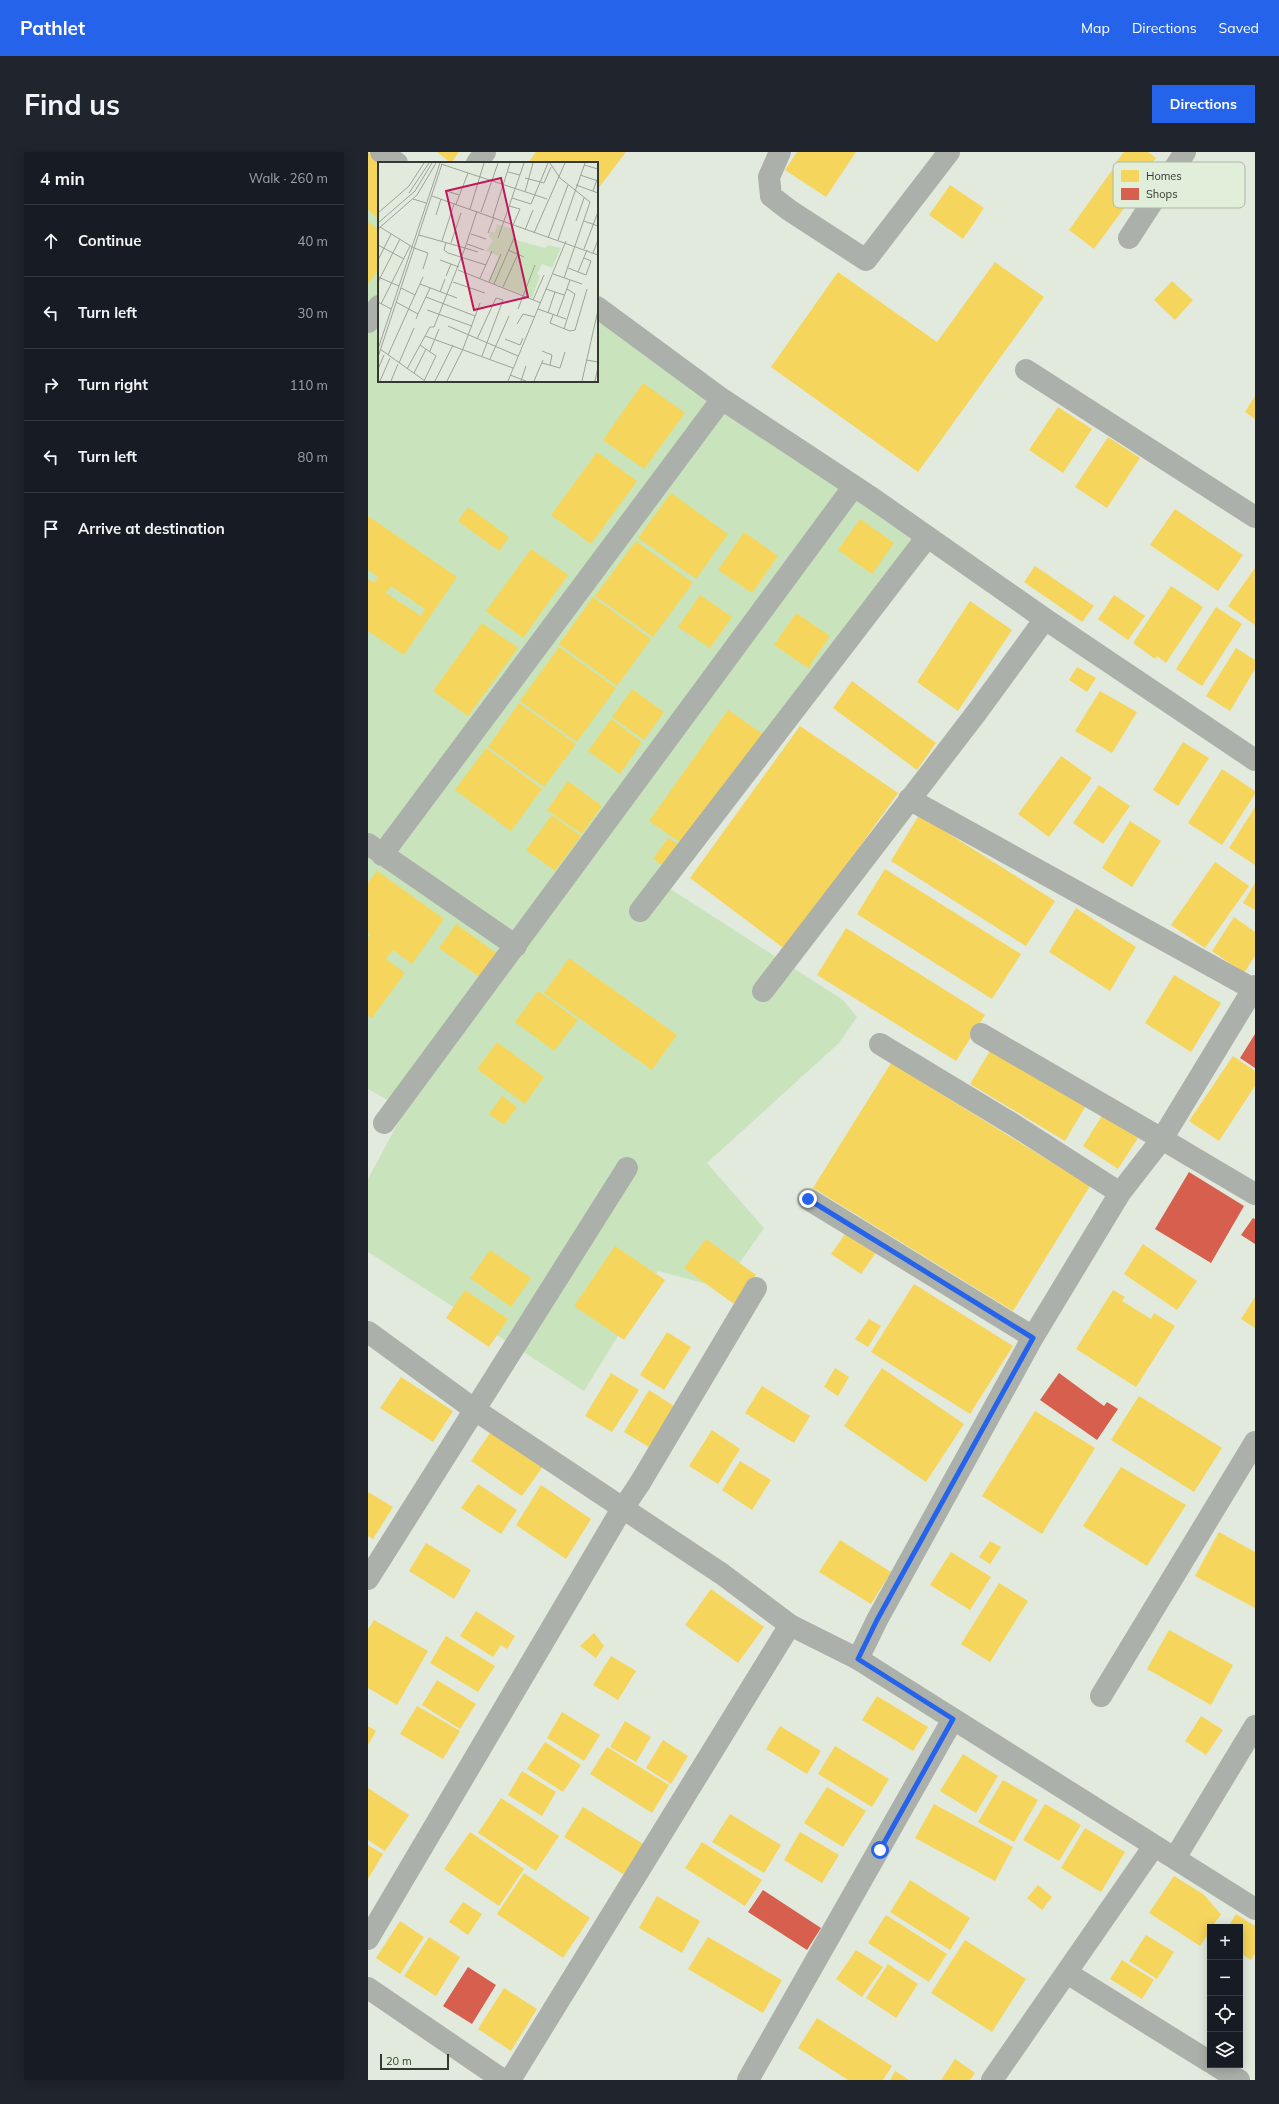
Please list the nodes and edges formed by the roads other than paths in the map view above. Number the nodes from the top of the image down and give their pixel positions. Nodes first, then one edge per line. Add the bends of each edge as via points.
1 (381, 152) edge
2 (485, 152) edge
3 (780, 152) edge
4 (949, 152) edge
5 (1185, 152) edge
6 (396, 162) edge
7 (478, 162) edge
8 (1178, 162) edge
9 (1149, 208) edge
10 (1129, 238) dead end
11 (378, 307) edge
12 (598, 308) edge
13 (368, 322) edge
14 (1026, 370) dead end
15 (722, 399) junction
16 (854, 486) junction
17 (1255, 517) edge
18 (926, 537) junction
19 (1046, 619) junction
20 (1255, 760) edge
21 (909, 799) junction
22 (375, 849) edge
23 (640, 911) dead end
24 (516, 946) junction
25 (1254, 988) edge
26 (763, 991) dead end
27 (982, 1034) dead end
28 (880, 1044) dead end
29 (384, 1123) dead end
30 (1162, 1139) junction
31 (627, 1168) dead end
32 (1120, 1193) junction
33 (1255, 1194) edge
34 (808, 1199) dead end
35 (756, 1288) dead end
36 (368, 1332) edge
37 (1033, 1338) junction
38 (479, 1405) junction
39 (1255, 1442) edge
40 (621, 1510) junction
41 (368, 1579) edge
42 (790, 1625) junction
43 (862, 1652) junction
44 (1101, 1696) dead end
45 (953, 1719) junction
46 (1255, 1726) edge
47 (1154, 1846) junction
48 (1175, 1858) junction
49 (1255, 1909) edge
50 (368, 1939) edge
51 (1067, 1973) junction
52 (368, 1988) edge
53 (1207, 2060) edge
54 (1220, 2068) edge
55 (503, 2080) edge
56 (510, 2080) edge
57 (748, 2080) edge
58 (992, 2080) edge
59 (1239, 2080) edge

1 - 6 street
2 - 7 street
3 - 4 street via 769,177 771,196 866,260
5 - 8 street
9 - 10 street
11 - 13 street
12 - 15 street
14 - 17 street
15 - 16 street
15 - 22 street
16 - 18 street
16 - 24 street
18 - 19 street
18 - 23 street
19 - 20 street
19 - 21 street
21 - 25 street
21 - 26 street
22 - 24 street
24 - 29 street
25 - 30 street
27 - 30 street
28 - 32 street
30 - 32 street
30 - 33 street
31 - 38 street
32 - 37 street
34 - 37 street
35 - 40 street, bridge via 640,1483
36 - 38 street
37 - 43 street via 877,1620
38 - 40 street
38 - 41 street
39 - 44 street
40 - 42 street via 722,1574
40 - 50 street
42 - 43 street
42 - 56 street
43 - 45 street
45 - 47 street
45 - 57 street
46 - 48 street
47 - 48 street
47 - 51 street
48 - 49 street
51 - 53 street
51 - 58 street
52 - 55 street
54 - 59 street

